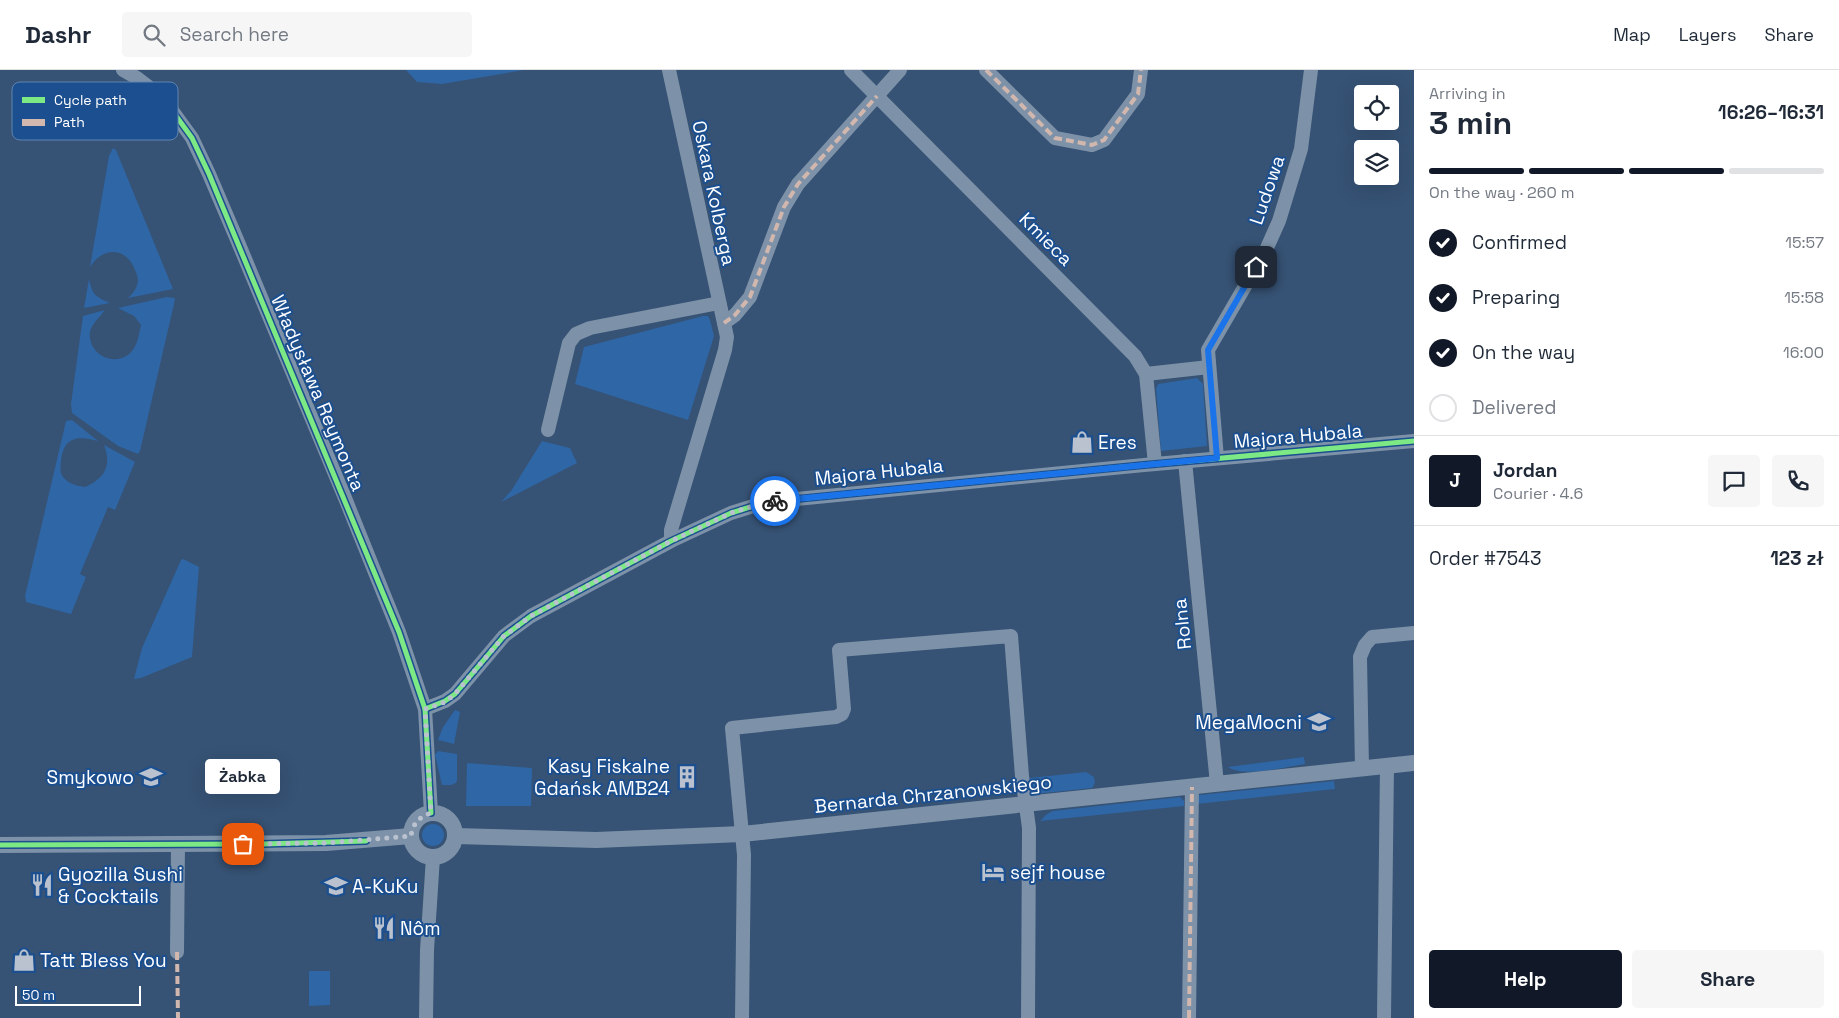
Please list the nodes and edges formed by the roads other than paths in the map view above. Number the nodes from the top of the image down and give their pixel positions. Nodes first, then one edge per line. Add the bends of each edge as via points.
1 (123, 70) edge
2 (669, 70) edge
3 (851, 70) edge
4 (900, 70) edge
5 (986, 70) edge
6 (1141, 70) edge
7 (1311, 70) edge
8 (142, 82) edge
9 (877, 96) junction
10 (178, 119) edge
11 (719, 303) junction
12 (724, 323) junction
13 (1209, 366) junction
14 (1146, 374) junction
15 (548, 430) dead end
16 (1414, 441) edge
17 (1217, 458) junction
18 (1185, 461) junction
19 (1155, 464) junction
20 (671, 541) junction
21 (1414, 633) edge
22 (425, 709) junction
23 (1414, 763) edge
24 (1387, 765) junction
25 (1362, 768) junction
26 (1217, 784) junction
27 (1192, 787) junction
28 (1026, 804) junction
29 (431, 813) junction
30 (742, 834) junction
31 (411, 836) junction
32 (455, 836) junction
33 (178, 844) junction
34 (0, 845) edge
35 (433, 857) junction
36 (177, 952) dead end
37 (426, 1018) edge
38 (742, 1018) edge
39 (1028, 1018) edge
40 (1189, 1018) edge
41 (1384, 1018) edge

1 - 8 street, Władysława Reymonta
2 - 11 street, Oskara Kolberga
3 - 9 street, Kmieca
4 - 9 street, Oskara Kolberga
5 - 6 street via 1055,138 1092,145 1104,140 1138,94
7 - 13 street, Ludowa via 1301,150 1279,220 1266,250 1208,350
9 - 12 street, Oskara Kolberga via 798,184 784,207 750,298
9 - 14 street, Kmieca via 1135,356
10 - 22 street, Władysława Reymonta via 210,174 382,586
11 - 12 street, Oskara Kolberga
11 - 15 street via 590,328 576,334 569,343
12 - 20 street, Oskara Kolberga via 725,350 671,530
13 - 14 street
13 - 17 street, Ludowa
14 - 19 street, Kmieca
16 - 17 street, Majora Hubala
17 - 18 street, Majora Hubala
18 - 19 street, Majora Hubala
18 - 26 street, Rolna
19 - 20 street, Majora Hubala via 766,502 731,513
20 - 22 street, Majora Hubala via 531,616 504,636 455,694 445,702
21 - 25 street via 1372,637 1360,657
22 - 29 street
23 - 24 street, Bernarda Chrzanowskiego
24 - 25 street, Bernarda Chrzanowskiego
24 - 41 street
25 - 26 street, Bernarda Chrzanowskiego
26 - 27 street, Bernarda Chrzanowskiego
27 - 28 street, Bernarda Chrzanowskiego
27 - 40 street
28 - 30 street, Bernarda Chrzanowskiego
28 - 30 street via 1011,636 839,650 842,714 836,718 732,728
28 - 39 street via 1029,828
29 - 31 street via 417,821
29 - 32 street via 448,819 454,826
30 - 32 street, Bernarda Chrzanowskiego via 596,840
30 - 38 street
31 - 33 street via 326,843
31 - 35 street via 418,851
32 - 35 street via 448,851
33 - 34 street
33 - 36 street
35 - 37 street

